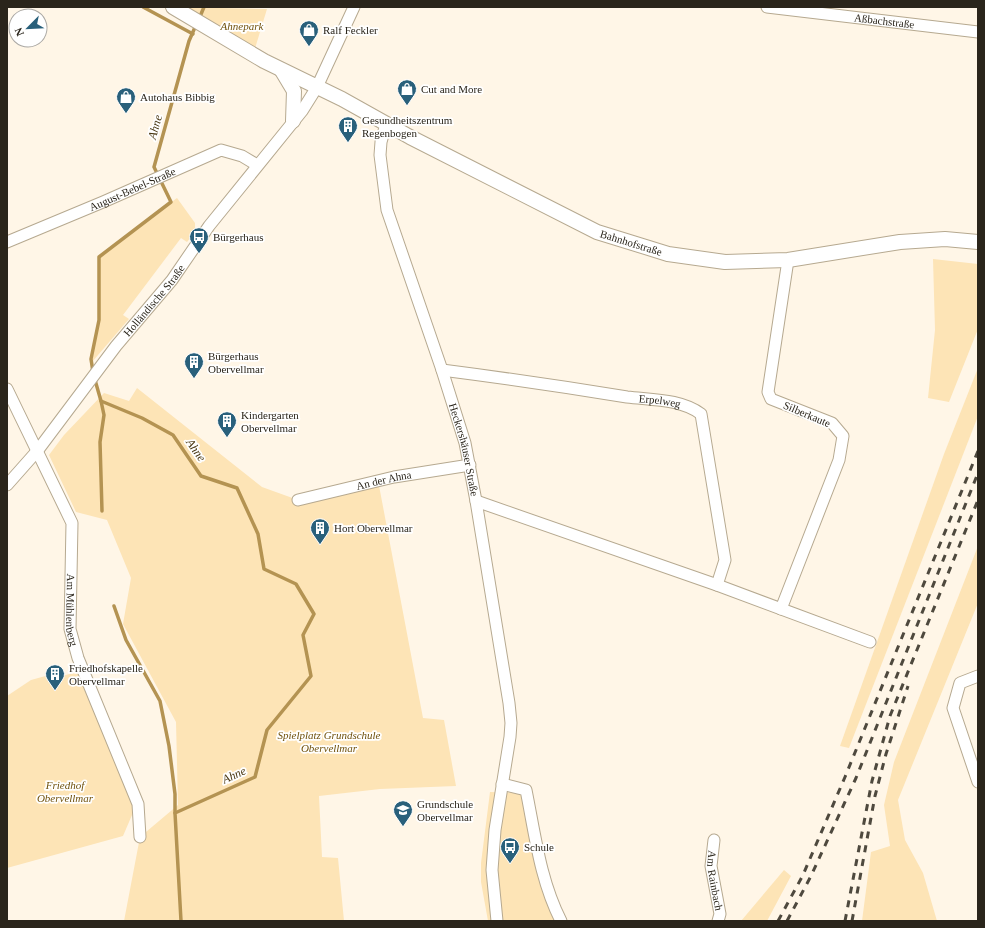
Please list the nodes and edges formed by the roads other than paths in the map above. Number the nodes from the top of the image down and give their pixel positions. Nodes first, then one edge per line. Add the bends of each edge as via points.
1 (354, 7) edge
2 (767, 7) edge
3 (176, 9) edge
4 (846, 12) edge
5 (978, 32) edge
6 (282, 70) junction
7 (317, 87) junction
8 (293, 121) junction
9 (386, 124) junction
10 (257, 166) junction
11 (7, 242) edge
12 (978, 242) edge
13 (788, 260) junction
14 (442, 370) junction
15 (7, 389) edge
16 (38, 450) junction
17 (470, 465) junction
18 (7, 485) edge
19 (298, 500) dead end
20 (476, 501) junction
21 (717, 585) junction
22 (781, 609) junction
23 (870, 642) dead end
24 (978, 676) edge
25 (978, 782) edge
26 (502, 784) junction
27 (140, 837) dead end
28 (714, 840) dead end
29 (497, 921) edge
30 (561, 921) edge
31 (718, 921) edge

1 - 7 street, Holländische Straße
2 - 4 street, Aßbachstraße
3 - 6 main road, Bahnhofstraße
4 - 5 street, Aßbachstraße
6 - 7 main road, Bahnhofstraße
6 - 8 main road via 294,91
7 - 8 street, Holländische Straße
7 - 9 main road, Bahnhofstraße
8 - 10 street, Holländische Straße
9 - 13 main road, Bahnhofstraße via 597,232 668,254 725,262
9 - 14 street, Heckershäuser Straße via 380,155 387,210
10 - 11 street, August-Bebel-Straße via 242,156 221,150
10 - 16 street, Holländische Straße via 209,226 172,280 116,346
12 - 13 main road, Bahnhofstraße via 945,239 900,242
13 - 22 street, Silberkaute via 768,392 770,399 832,423 843,436 839,460
14 - 17 street, Heckershäuser Straße
14 - 21 street, Erpelweg via 690,406 701,414 725,560
15 - 16 street, Am Mühlenberg
16 - 18 street, Holländische Straße
16 - 27 street, Am Mühlenberg via 72,523 70,629 78,658 138,804
17 - 19 street, An der Ahna via 394,477
17 - 20 street, Heckershäuser Straße
20 - 21 street
20 - 26 street, Heckershäuser Straße via 511,723
21 - 22 street
22 - 23 street
24 - 25 street via 960,683 953,708
26 - 29 street, Heckershäuser Straße via 492,870
26 - 30 street via 526,790 539,861 551,902
28 - 31 street, Am Rainbach via 711,866 720,914

